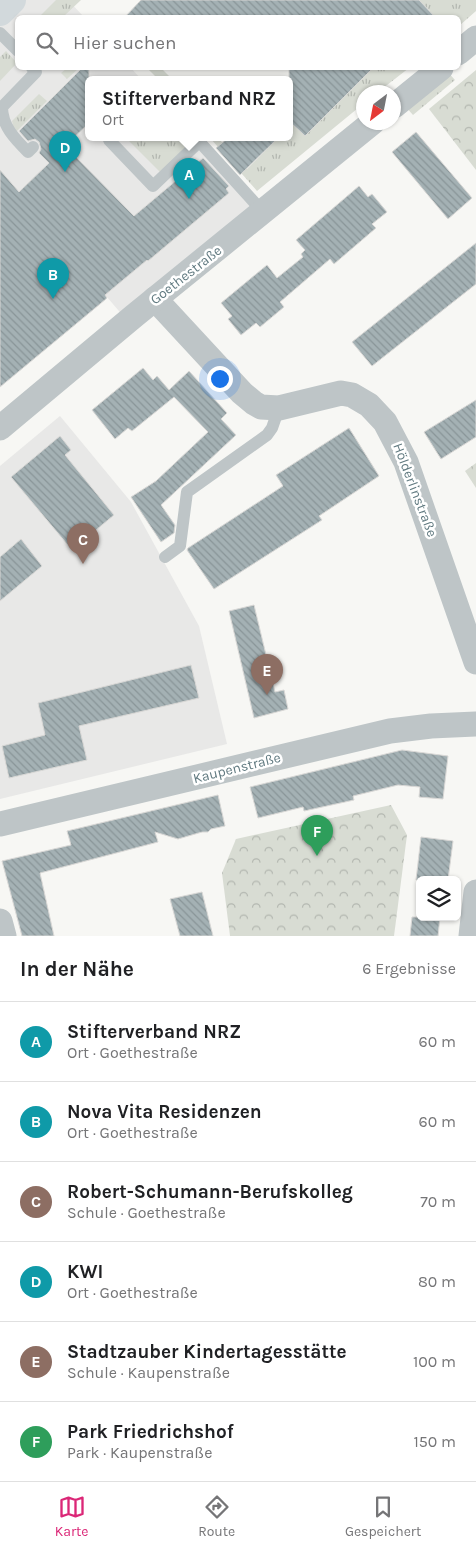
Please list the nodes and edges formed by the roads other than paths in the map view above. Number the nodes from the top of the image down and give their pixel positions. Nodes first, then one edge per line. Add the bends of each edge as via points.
1 (12, 0) edge
2 (0, 12) edge
3 (0, 33) edge
4 (476, 38) edge
5 (15, 48) edge
6 (461, 50) edge
7 (34, 70) edge
8 (439, 70) edge
9 (401, 100) edge
10 (363, 130) edge
11 (110, 141) edge
12 (197, 141) edge
13 (199, 141) edge
14 (33, 147) dead end
15 (262, 212) junction
16 (155, 299) junction
17 (279, 408) junction
18 (0, 428) edge
19 (165, 557) dead end
20 (476, 662) edge
21 (476, 724) edge
22 (0, 824) edge
23 (476, 892) edge
24 (0, 921) edge
25 (4, 936) edge
26 (471, 936) edge

1 - 2 main road
3 - 5 lane
4 - 6 street
7 - 14 lane via 36,72 2,106 2,114 12,136 28,152
8 - 9 street
10 - 15 street, Goethestraße
11 - 12 lane via 153,186
13 - 15 lane via 224,177
15 - 16 street, Goethestraße
16 - 17 street, Hölderlinstraße via 246,396 261,407
16 - 18 street, Goethestraße
17 - 19 lane via 267,435 187,492 180,546
17 - 20 street, Hölderlinstraße via 344,393 362,400 385,422 416,487
21 - 22 street, Kaupenstraße via 390,731
23 - 26 street
24 - 25 street

